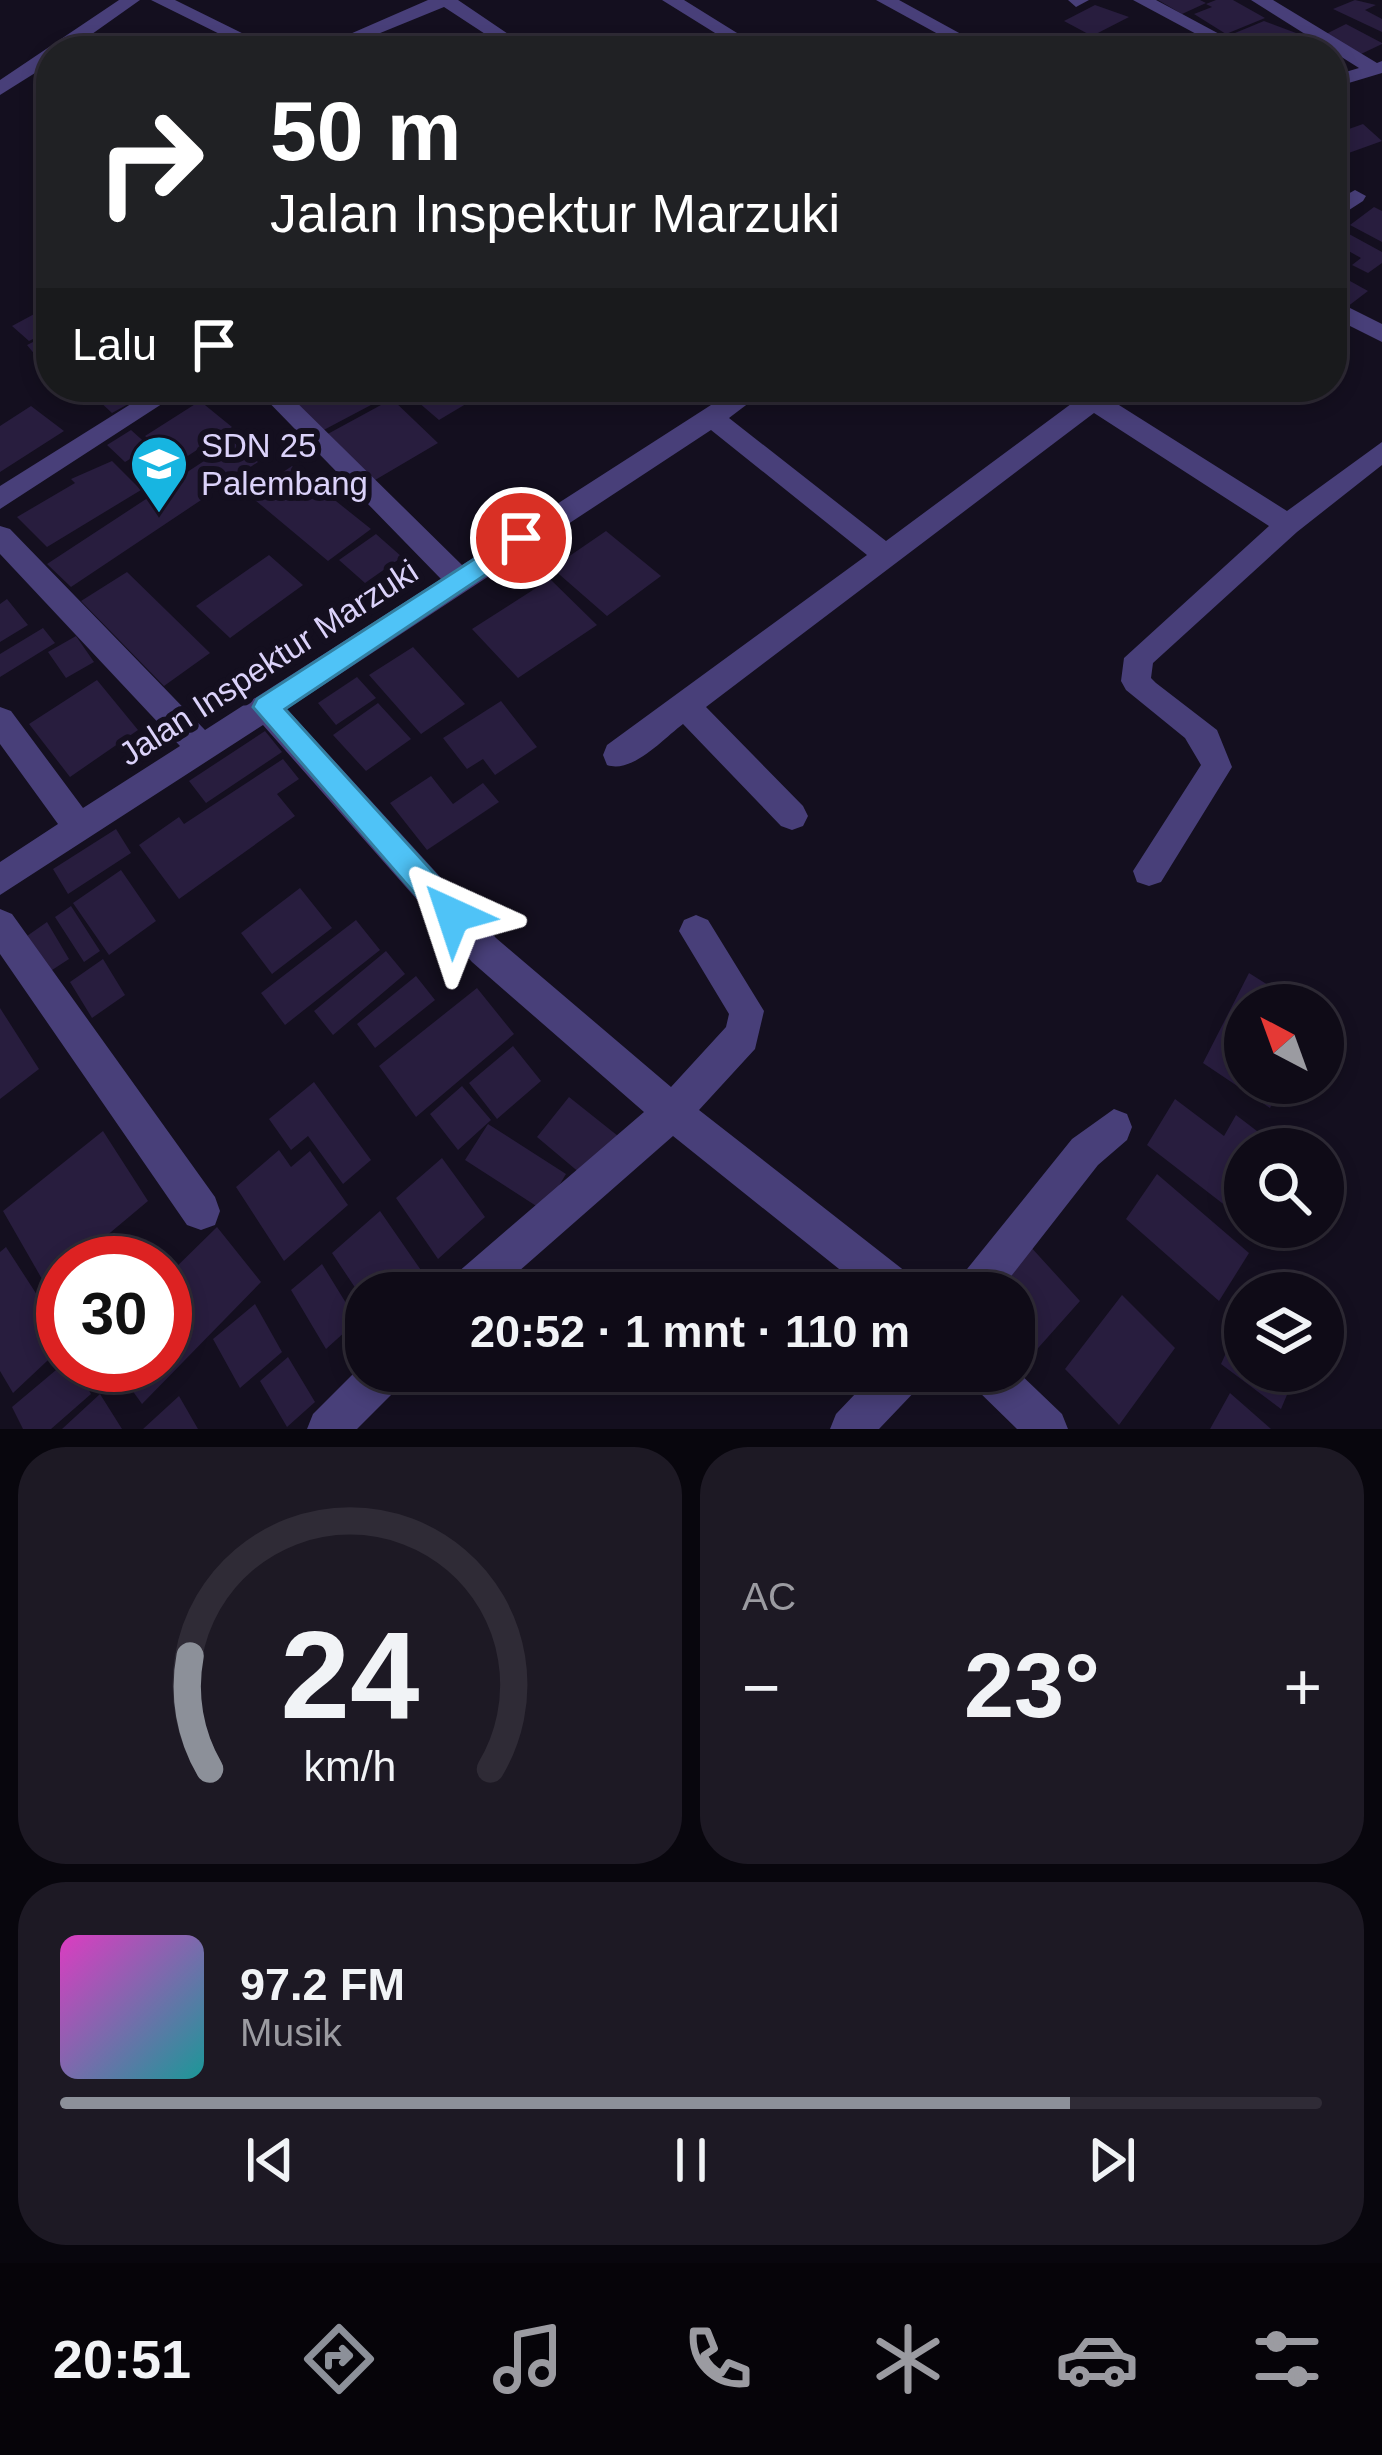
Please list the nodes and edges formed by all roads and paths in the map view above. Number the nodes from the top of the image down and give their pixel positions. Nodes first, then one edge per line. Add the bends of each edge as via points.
1 (131, 0) edge
2 (160, 0) edge
3 (445, 0) edge
4 (671, 0) edge
5 (885, 0) edge
6 (1142, 0) edge
7 (1260, 0) edge
8 (77, 36) edge
9 (237, 36) edge
10 (357, 36) edge
11 (501, 36) edge
12 (732, 36) edge
13 (953, 36) edge
14 (1213, 36) edge
15 (1322, 36) edge
16 (1347, 50) edge
17 (36, 64) edge
18 (1378, 68) edge
19 (1347, 77) edge
20 (0, 89) edge
21 (1355, 196) dead end
22 (1347, 202) edge
23 (1347, 315) edge
24 (1382, 334) edge
25 (152, 402) edge
26 (281, 402) edge
27 (1079, 402) edge
28 (1107, 402) edge
29 (714, 403) edge
30 (1382, 451) edge
31 (0, 499) edge
32 (1288, 525) junction
33 (0, 536) edge
34 (883, 553) junction
35 (458, 580) junction
36 (686, 706) junction
37 (266, 707) junction
38 (0, 721) edge
39 (203, 749) junction
40 (618, 754) dead end
41 (792, 816) dead end
42 (80, 829) junction
43 (1149, 871) dead end
44 (0, 880) edge
45 (0, 926) edge
46 (696, 931) dead end
47 (672, 1112) junction
48 (1114, 1127) dead end
49 (202, 1211) dead end
50 (488, 1272) edge
51 (874, 1272) edge
52 (990, 1272) edge
53 (364, 1392) edge
54 (885, 1392) edge
55 (1009, 1392) edge
56 (328, 1429) edge
57 (851, 1429) edge
58 (1047, 1429) edge

1 - 8 street
2 - 9 street
3 - 10 street
3 - 11 street
4 - 12 street
5 - 13 street
6 - 14 street
7 - 15 street
16 - 18 street
17 - 20 street
18 - 19 street
21 - 22 street
23 - 24 street
25 - 31 street
26 - 35 street
27 - 34 street
28 - 32 street
29 - 34 street
29 - 35 street, Jalan Inspektur Marzuki
30 - 32 street
32 - 43 street via 1139,658 1136,680 1144,693 1206,736 1217,767
33 - 39 street
34 - 36 street
35 - 37 street, Jalan Inspektur Marzuki
36 - 40 street
36 - 41 street
37 - 39 street, Jalan Inspektur Marzuki
37 - 47 street via 484,950
38 - 42 street
39 - 42 street, Jalan Inspektur Marzuki
42 - 44 street, Jalan Inspektur Marzuki
45 - 49 street
46 - 47 street via 740,998 747,1024
47 - 50 street
47 - 51 street
48 - 52 street
53 - 56 street
54 - 57 street
55 - 58 street

